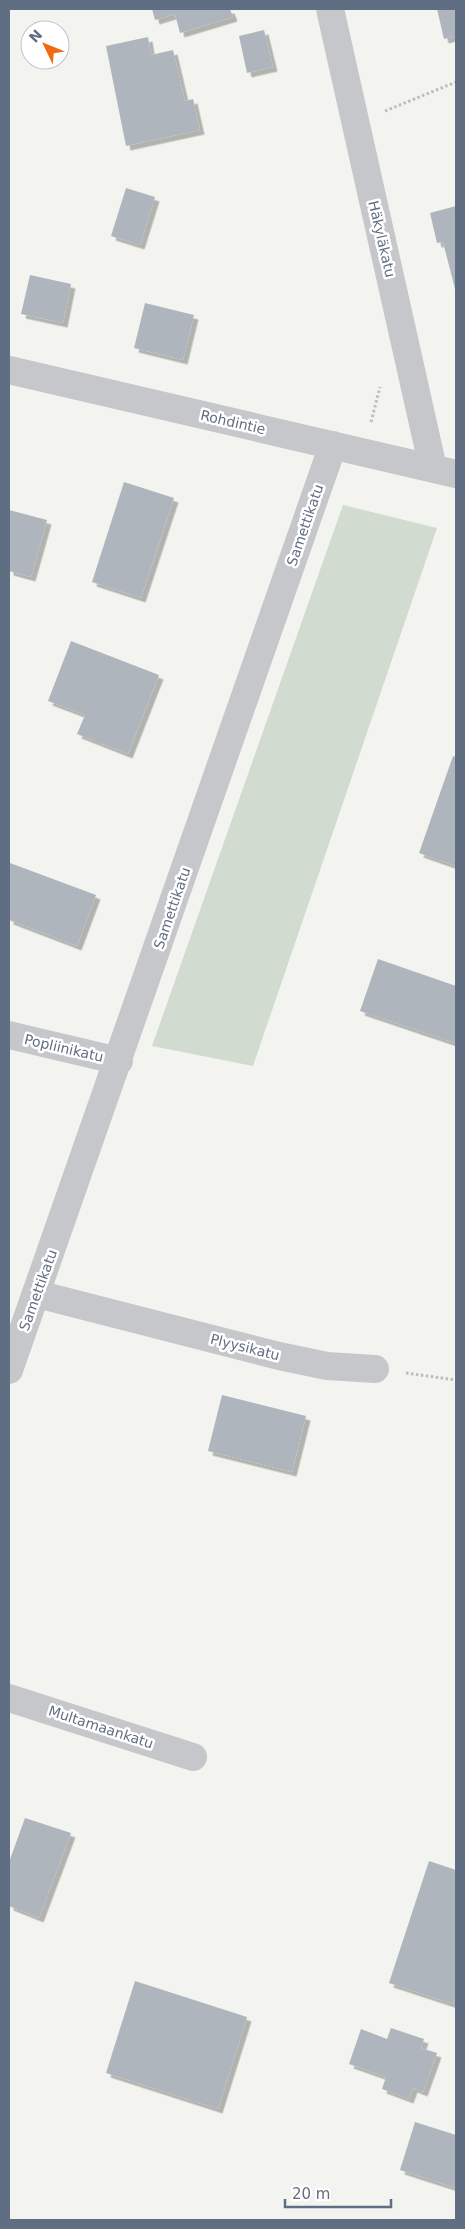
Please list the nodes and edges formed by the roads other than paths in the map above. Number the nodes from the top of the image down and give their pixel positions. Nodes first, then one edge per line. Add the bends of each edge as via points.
1 (330, 9) edge
2 (9, 370) edge
3 (346, 448) junction
4 (445, 471) edge
5 (9, 1035) edge
6 (119, 1061) junction
7 (37, 1294) junction
8 (375, 1369) road end
9 (9, 1370) edge
10 (9, 1698) edge
11 (193, 1756) dead end

1 - 4 street, Häkyläkatu
2 - 3 street, Rohdintie
3 - 4 street, Rohdintie
3 - 6 street, Samettikatu
5 - 6 street, Popliinikatu
6 - 7 street, Samettikatu
7 - 8 street, Plyysikatu via 279,1356 327,1366
7 - 9 street, Samettikatu
10 - 11 street, Multamaankatu

